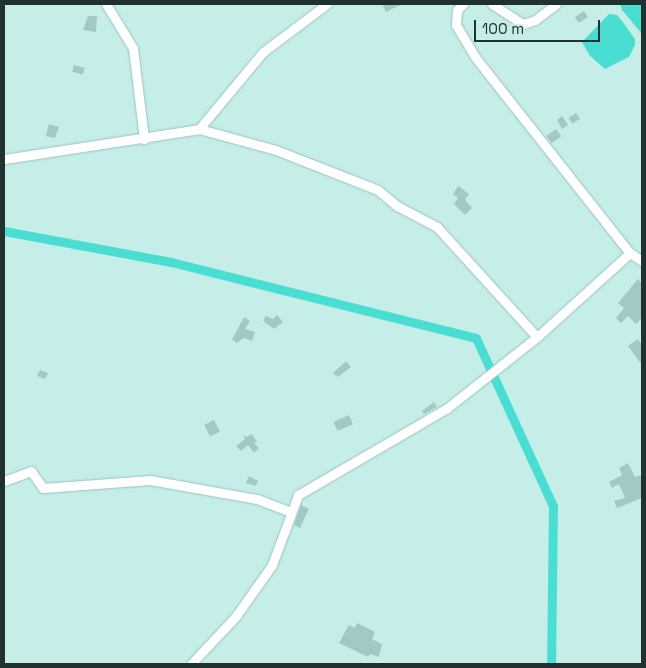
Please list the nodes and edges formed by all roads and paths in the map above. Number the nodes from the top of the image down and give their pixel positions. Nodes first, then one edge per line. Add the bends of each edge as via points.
1 (106, 4) edge
2 (327, 4) edge
3 (463, 4) edge
4 (492, 4) edge
5 (556, 4) edge
6 (199, 129) junction
7 (144, 140) junction
8 (4, 159) edge
9 (630, 253) junction
10 (642, 261) edge
11 (537, 337) junction
12 (4, 480) edge
13 (292, 512) junction
14 (191, 664) edge

1 - 7 street via 133,48
2 - 6 street via 263,52
3 - 9 street via 457,10 456,25 475,57
4 - 5 street via 523,24 535,20
6 - 7 street
6 - 11 street via 276,150 378,190 397,206 437,226
7 - 8 street
9 - 10 street
9 - 11 street
11 - 13 street via 446,409 298,495
12 - 13 street via 31,471 43,488 150,480 257,499
13 - 14 street via 272,565 236,616

